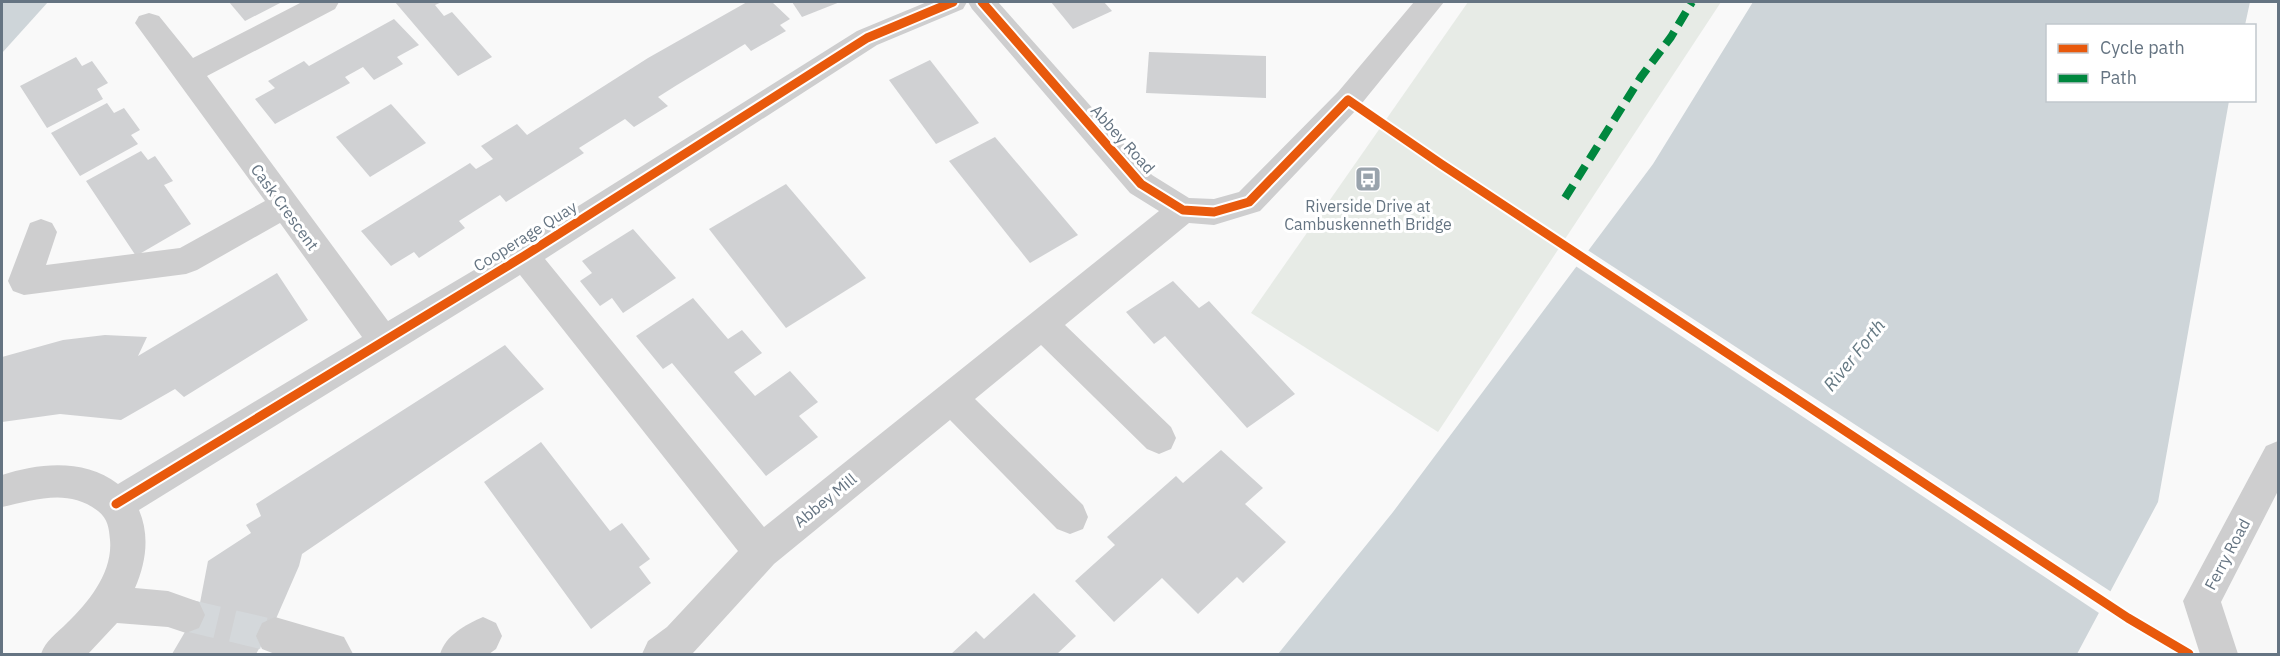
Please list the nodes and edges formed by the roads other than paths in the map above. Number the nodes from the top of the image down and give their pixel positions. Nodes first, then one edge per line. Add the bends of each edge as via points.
1 (325, 2) edge
2 (953, 2) edge
3 (982, 2) edge
4 (1430, 2) edge
5 (149, 23) dead end
6 (189, 73) junction
7 (284, 205) junction
8 (1184, 210) junction
9 (41, 232) dead end
10 (524, 256) junction
11 (1042, 325) junction
12 (382, 340) junction
13 (951, 398) junction
14 (1159, 438) dead end
15 (2278, 457) edge
16 (2, 491) edge
17 (116, 504) junction
18 (1070, 517) dead end
19 (761, 552) junction
20 (109, 604) junction
21 (186, 615) tunnel mouth
22 (275, 636) tunnel mouth
23 (60, 654) edge
24 (334, 654) edge
25 (661, 654) edge
26 (2219, 654) edge

1 - 6 street
2 - 10 street, Cooperage Quay via 867,38
3 - 8 street, Abbey Road via 1141,184
4 - 8 street, Abbey Road via 1348,100 1249,202 1214,212
5 - 6 street, Cask Crescent
6 - 7 street, Cask Crescent
7 - 9 street via 186,261 24,281
7 - 12 street, Cask Crescent
8 - 11 street, Abbey Mill
10 - 12 street, Cooperage Quay
10 - 19 street
11 - 13 street, Abbey Mill
11 - 14 street
12 - 17 street, Cooperage Quay
13 - 18 street
13 - 19 street, Abbey Mill
15 - 26 street, Ferry Road via 2202,601
16 - 17 street via 46,480 75,480 99,489
17 - 20 street via 126,524 129,548
19 - 25 street, Abbey Mill via 680,640
20 - 21 street via 168,609
20 - 23 street via 82,636
22 - 24 street

